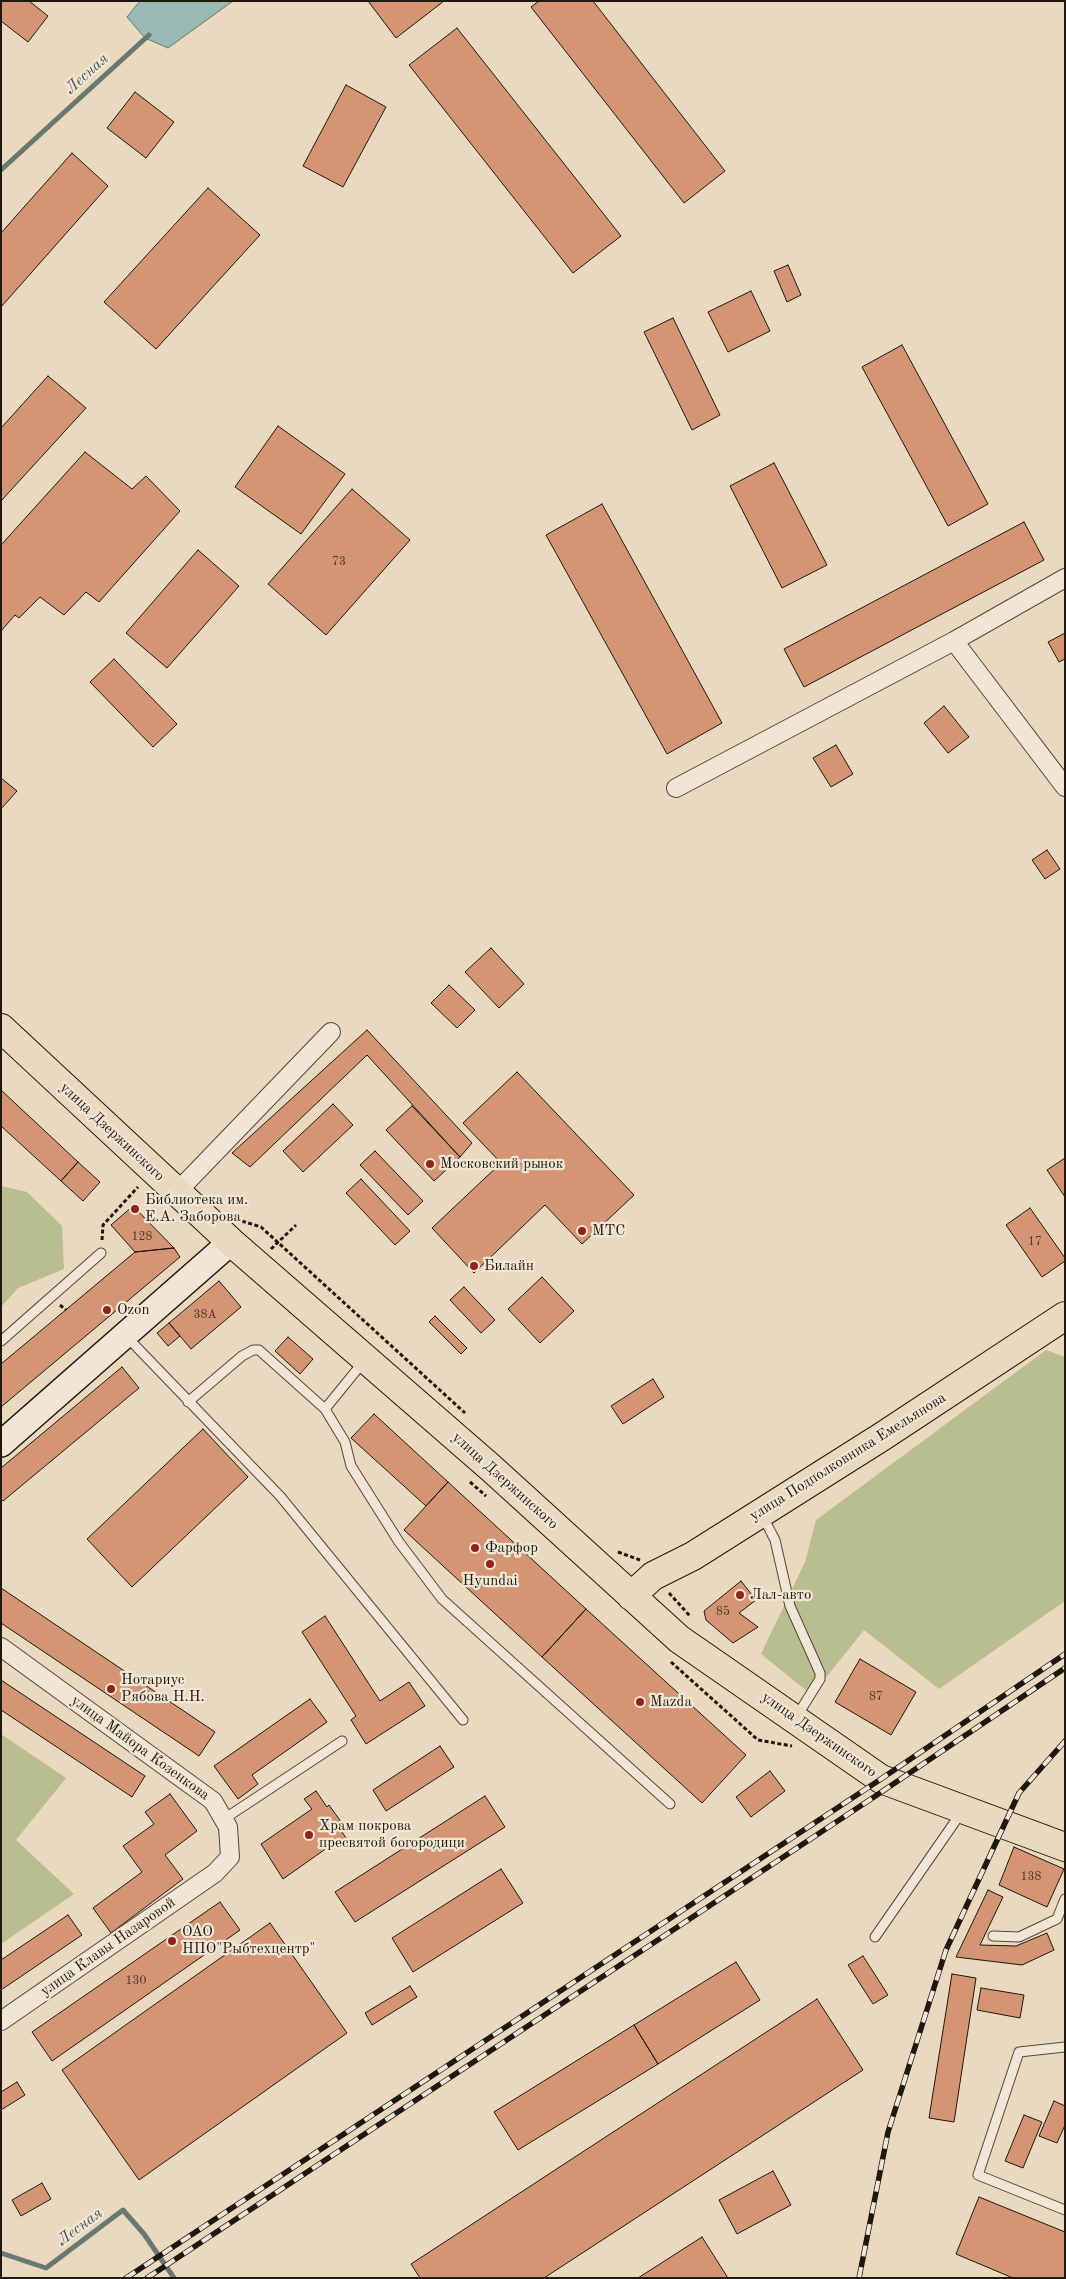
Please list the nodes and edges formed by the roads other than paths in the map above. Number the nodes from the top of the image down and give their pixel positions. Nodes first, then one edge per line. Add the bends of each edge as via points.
1 (1065, 578) edge
2 (954, 641) junction
3 (1065, 787) edge
4 (676, 788) dead end
5 (1, 1028) edge
6 (331, 1032) dead end
7 (177, 1192) junction
8 (235, 1231) junction
9 (101, 1254) road end
10 (1065, 1316) edge
11 (126, 1335) junction
12 (1, 1341) edge
13 (366, 1359) junction
14 (188, 1402) junction
15 (325, 1409) junction
16 (1, 1444) edge
17 (760, 1512) junction
18 (631, 1596) junction
19 (1, 1647) edge
20 (795, 1718) junction
21 (463, 1720) dead end
22 (342, 1741) dead end
23 (670, 1804) dead end
24 (964, 1808) junction
25 (224, 1819) junction
26 (1065, 1847) edge
27 (216, 1873) joint
28 (1065, 1900) edge
29 (993, 1936) dead end
30 (875, 1937) dead end
31 (1, 2022) edge
32 (1065, 2047) edge
33 (1065, 2210) edge

1 - 2 street
2 - 3 street
2 - 4 street
5 - 7 main road, улица Дзержинского
6 - 7 street
7 - 8 main road, улица Дзержинского
8 - 11 main road
8 - 13 main road, улица Дзержинского
9 - 12 lane
10 - 17 main road, улица Подполковника Емельянова via 883,1436
11 - 14 lane
11 - 16 main road
13 - 15 lane
13 - 18 main road, улица Дзержинского
14 - 15 lane via 242,1356 259,1350
14 - 21 lane via 280,1496
15 - 23 lane via 344,1442 352,1466 399,1542 442,1599
17 - 18 main road, улица Подполковника Емельянова via 693,1556 654,1576
17 - 20 lane via 776,1540 790,1606 820,1673 820,1679
18 - 20 main road, улица Дзержинского via 679,1639
19 - 25 street, улица Майора Козенкова via 213,1801
20 - 24 main road, улица Дзержинского via 881,1778
22 - 25 lane
24 - 26 main road, улица Дзержинского
24 - 30 lane
25 - 27 street, улица Майора Козенкова via 228,1827 230,1857
27 - 31 street, улица Клавы Назаровой
28 - 29 lane via 1057,1919 1019,1937
32 - 33 lane via 1019,2052 978,2174

